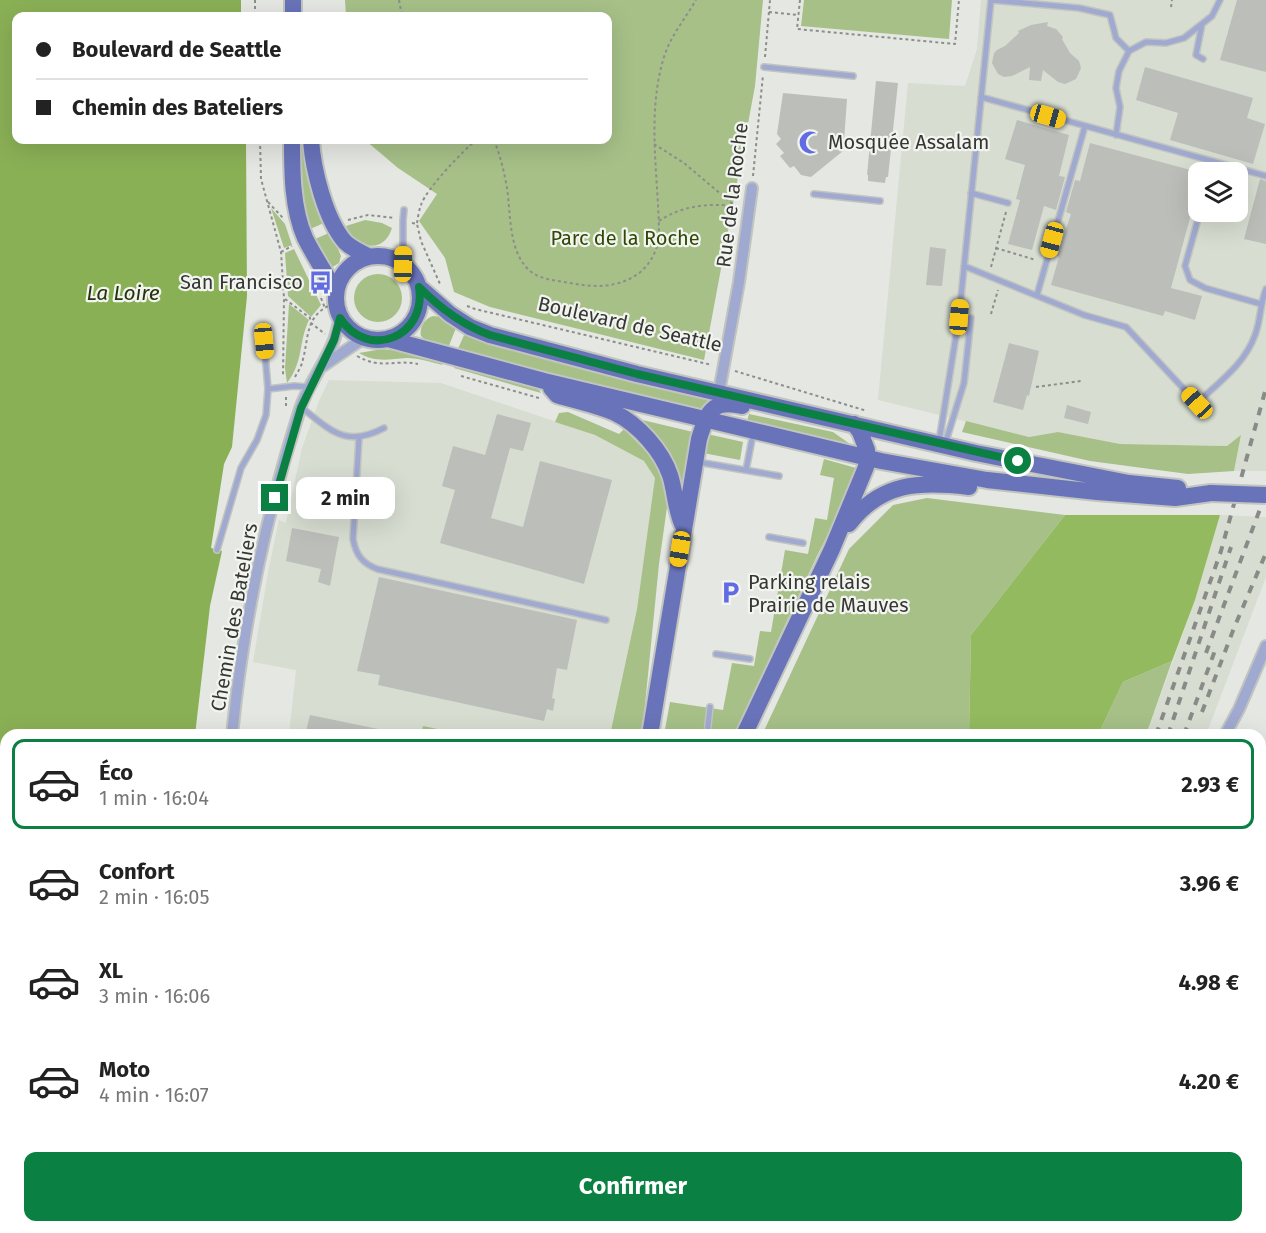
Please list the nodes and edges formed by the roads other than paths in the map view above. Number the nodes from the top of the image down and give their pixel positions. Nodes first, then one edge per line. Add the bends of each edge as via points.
1 (991, 0) edge
2 (1220, 0) edge
3 (1202, 23) junction
4 (1129, 51) junction
5 (1203, 59) dead end
6 (764, 67) road end
7 (853, 76) dead end
8 (981, 97) junction
9 (1084, 126) junction
10 (1116, 135) junction
11 (292, 144) edge
12 (312, 144) edge
13 (1215, 162) edge
14 (1248, 171) edge
15 (1266, 176) edge
16 (752, 188) road end
17 (971, 193) junction
18 (814, 194) dead end
19 (880, 201) dead end
20 (1008, 203) road end
21 (405, 210) dead end
22 (1197, 222) edge
23 (369, 256) junction
24 (403, 264) junction
25 (964, 266) junction
26 (419, 287) junction
27 (1266, 289) edge
28 (1037, 295) junction
29 (337, 304) junction
30 (1261, 304) junction
31 (959, 317) junction
32 (364, 338) junction
33 (388, 339) junction
34 (264, 341) dead end
35 (318, 370) junction
36 (544, 381) junction
37 (309, 387) junction
38 (268, 389) junction
39 (719, 392) junction
40 (301, 408) junction
41 (705, 419) junction
42 (832, 420) junction
43 (854, 424) junction
44 (384, 428) dead end
45 (754, 431) junction
46 (359, 438) junction
47 (942, 445) junction
48 (867, 458) junction
49 (694, 461) junction
50 (920, 468) junction
51 (746, 470) junction
52 (779, 476) dead end
53 (1097, 492) junction
54 (1211, 493) junction
55 (1266, 495) edge
56 (683, 528) junction
57 (769, 537) dead end
58 (803, 543) dead end
59 (832, 549) junction
60 (217, 550) dead end
61 (606, 620) dead end
62 (1266, 646) edge
63 (716, 654) dead end
64 (750, 659) dead end
65 (710, 707) dead end
66 (233, 729) edge
67 (651, 729) edge
68 (708, 729) edge
69 (747, 729) edge
70 (1228, 729) edge

1 - 4 lane via 1079,8 1110,15 1116,39
1 - 8 lane
2 - 3 lane via 1212,16
3 - 4 lane via 1184,38 1166,43 1146,42
3 - 5 lane via 1196,55
4 - 10 lane via 1116,88
6 - 7 lane
8 - 9 lane
8 - 17 lane
9 - 10 lane
9 - 28 lane
10 - 13 lane
11 - 29 main road via 293,186 303,230
12 - 23 main road via 319,187 335,225 346,243
14 - 15 lane
16 - 39 street, Rue de la Roche
17 - 20 lane
17 - 25 lane
18 - 19 lane
21 - 24 lane
22 - 30 lane via 1185,266 1190,280
23 - 24 main road via 387,256
23 - 29 main road via 350,266 341,278
24 - 26 main road
25 - 28 lane
25 - 31 lane
26 - 33 main road via 416,316 402,333
26 - 39 main road via 450,314 490,335
27 - 30 lane
28 - 30 lane via 1126,327 1197,403 1236,367 1250,347
29 - 32 main road via 350,330
29 - 35 street, Chemin des Bateliers via 334,340
31 - 47 lane
31 - 47 lane via 971,318 964,383
32 - 33 main road
32 - 35 street, Chemin des Bateliers
33 - 36 main road
34 - 38 lane
35 - 37 street, Chemin des Bateliers
36 - 41 main road
36 - 56 main road via 557,395 625,418 654,447 670,475
37 - 38 lane
37 - 40 street, Chemin des Bateliers
38 - 60 lane via 266,415 241,468
39 - 42 main road
40 - 46 lane via 342,435
40 - 66 street, Chemin des Bateliers via 260,560
41 - 42 main road via 718,404 731,404 806,421
41 - 45 main road
41 - 49 main road
42 - 43 main road
43 - 47 main road
43 - 48 main road via 865,444
44 - 46 lane
45 - 48 main road
45 - 51 lane
46 - 61 lane via 353,539 356,552 365,563 377,569
47 - 50 main road via 934,460
47 - 54 main road via 1101,478
48 - 50 main road
48 - 59 main road
49 - 51 lane
49 - 56 main road
50 - 53 main road
51 - 52 lane
53 - 54 main road via 1174,498
53 - 59 main road via 1058,499 941,484 902,487 860,510
54 - 55 main road, bridge
56 - 67 main road
57 - 58 lane
59 - 69 main road
62 - 70 street
63 - 64 lane
65 - 68 lane

